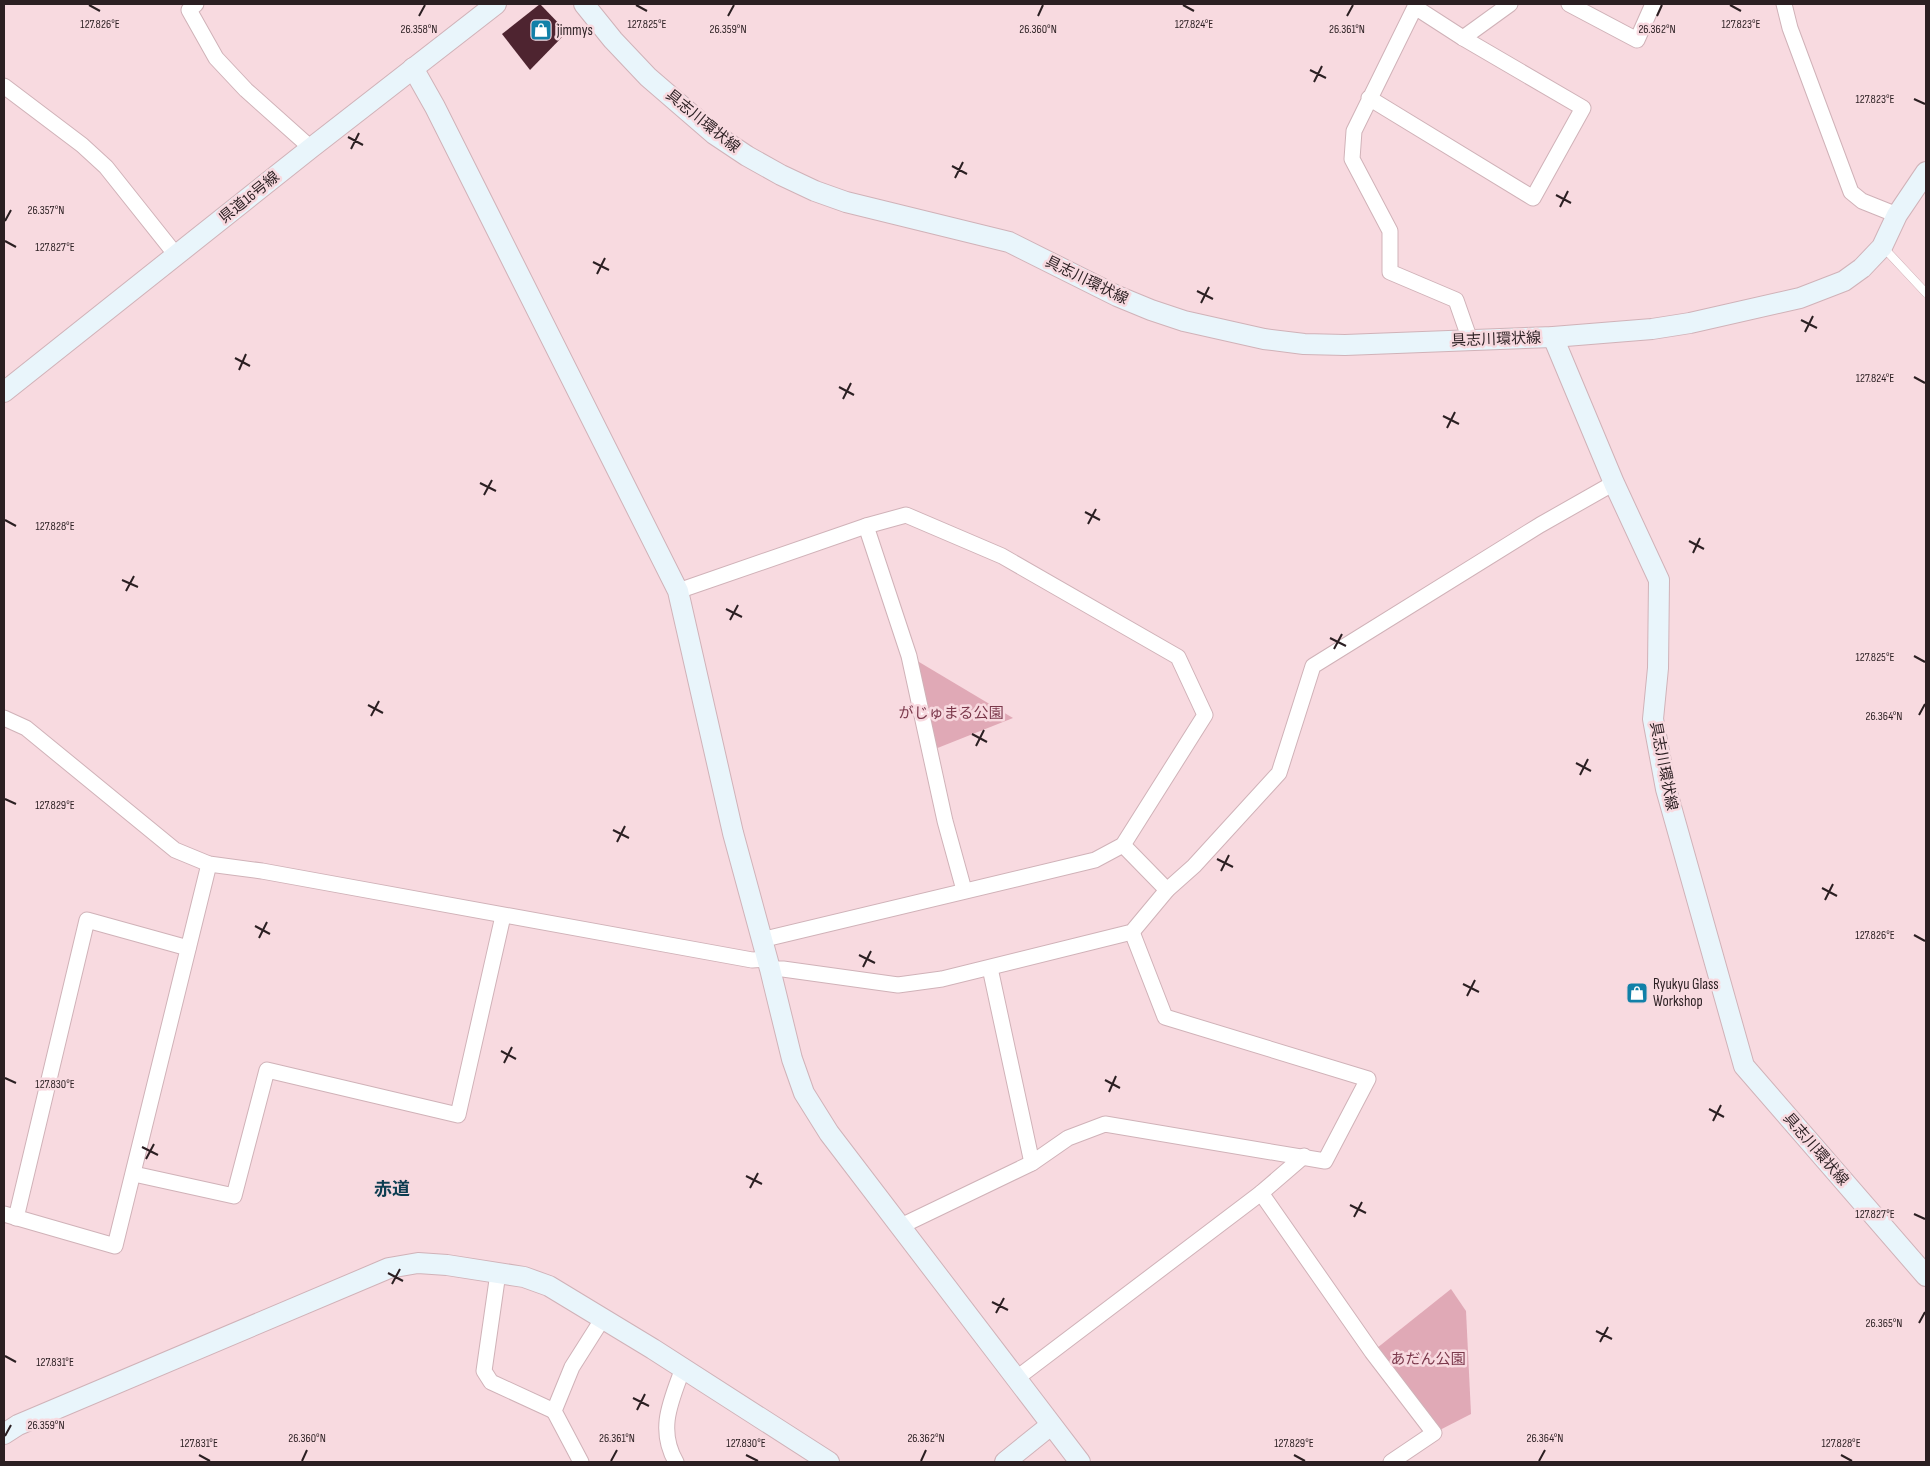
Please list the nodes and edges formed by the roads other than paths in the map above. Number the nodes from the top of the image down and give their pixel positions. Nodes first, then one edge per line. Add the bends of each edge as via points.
1 (196, 4) edge
2 (496, 4) edge
3 (584, 4) edge
4 (1510, 4) edge
5 (1569, 4) edge
6 (1653, 4) edge
7 (1784, 4) edge
8 (1463, 38) junction
9 (413, 68) junction
10 (4, 86) edge
11 (1369, 98) junction
12 (311, 148) junction
13 (1926, 172) edge
14 (1897, 215) junction
15 (1882, 247) junction
16 (176, 255) junction
17 (1926, 293) edge
18 (1553, 338) junction
19 (1470, 340) junction
20 (4, 392) edge
21 (1614, 483) junction
22 (866, 526) junction
23 (678, 591) junction
24 (4, 718) edge
25 (1123, 845) junction
26 (209, 864) junction
27 (964, 890) junction
28 (1167, 890) junction
29 (503, 916) junction
30 (1132, 932) junction
31 (761, 940) junction
32 (188, 948) junction
33 (768, 964) junction
34 (990, 968) junction
35 (1304, 1156) junction
36 (1032, 1163) junction
37 (134, 1174) junction
38 (1261, 1193) junction
39 (10, 1216) edge
40 (900, 1226) junction
41 (498, 1273) junction
42 (1926, 1276) edge
43 (603, 1318) junction
44 (683, 1368) junction
45 (1017, 1378) junction
46 (554, 1412) junction
47 (1052, 1424) junction
48 (4, 1434) edge
49 (581, 1462) edge
50 (676, 1462) edge
51 (828, 1462) edge
52 (1005, 1462) edge
53 (1080, 1462) edge
54 (1391, 1462) edge

1 - 12 street via 190,10 216,58 246,90
2 - 9 street, 県道16号線
3 - 19 street, 具志川環状線 via 612,40 648,77 714,134 747,156 815,191 846,202 1009,242 1117,296 1151,310 1225,332 1304,344
4 - 8 street
5 - 6 street via 1637,40
7 - 14 street via 1851,192 1862,201
8 - 11 street via 1415,6
8 - 11 street via 1583,108 1533,198
9 - 12 street, 県道16号線
9 - 23 street
10 - 16 street via 106,167
11 - 19 street via 1354,131 1352,159 1390,231 1390,272 1456,300
12 - 16 street, 県道16号線
13 - 14 street
14 - 15 street
15 - 17 lane
15 - 18 street via 1844,281 1800,298 1690,323
16 - 20 street, 県道16号線
18 - 19 street, 具志川環状線
18 - 21 street, 具志川環状線
21 - 28 street via 1313,666 1280,774 1194,866
21 - 42 street, 具志川環状線 via 1659,580 1658,668 1653,719 1666,789 1744,1066
22 - 23 street
22 - 25 street via 906,515 1002,556 1178,657 1205,715
22 - 27 street via 909,656 945,821
23 - 31 street
24 - 26 street via 26,728 175,850
25 - 27 street via 1095,860
25 - 28 street
26 - 29 street
26 - 32 street
27 - 31 street
28 - 30 street
29 - 33 street
29 - 37 street via 458,1115 267,1070 234,1196
30 - 34 street
30 - 35 street via 1166,1017 1368,1079 1325,1161
31 - 33 street
32 - 37 street
32 - 39 street via 87,920
33 - 34 street via 783,969 898,985
33 - 40 street via 804,1093 829,1132
34 - 36 street
35 - 36 street via 1105,1124 1068,1138
35 - 38 street
36 - 40 street
37 - 39 street via 115,1246
38 - 45 street
38 - 54 street via 1372,1352 1434,1433
40 - 45 street
41 - 43 street via 524,1277 549,1286
41 - 46 street via 484,1371 491,1382
41 - 48 street via 418,1263 389,1268 18,1424
43 - 44 street
43 - 46 street via 572,1367
44 - 50 street via 666,1419 670,1452
44 - 51 street
45 - 47 street
46 - 49 street
47 - 52 street
47 - 53 street

